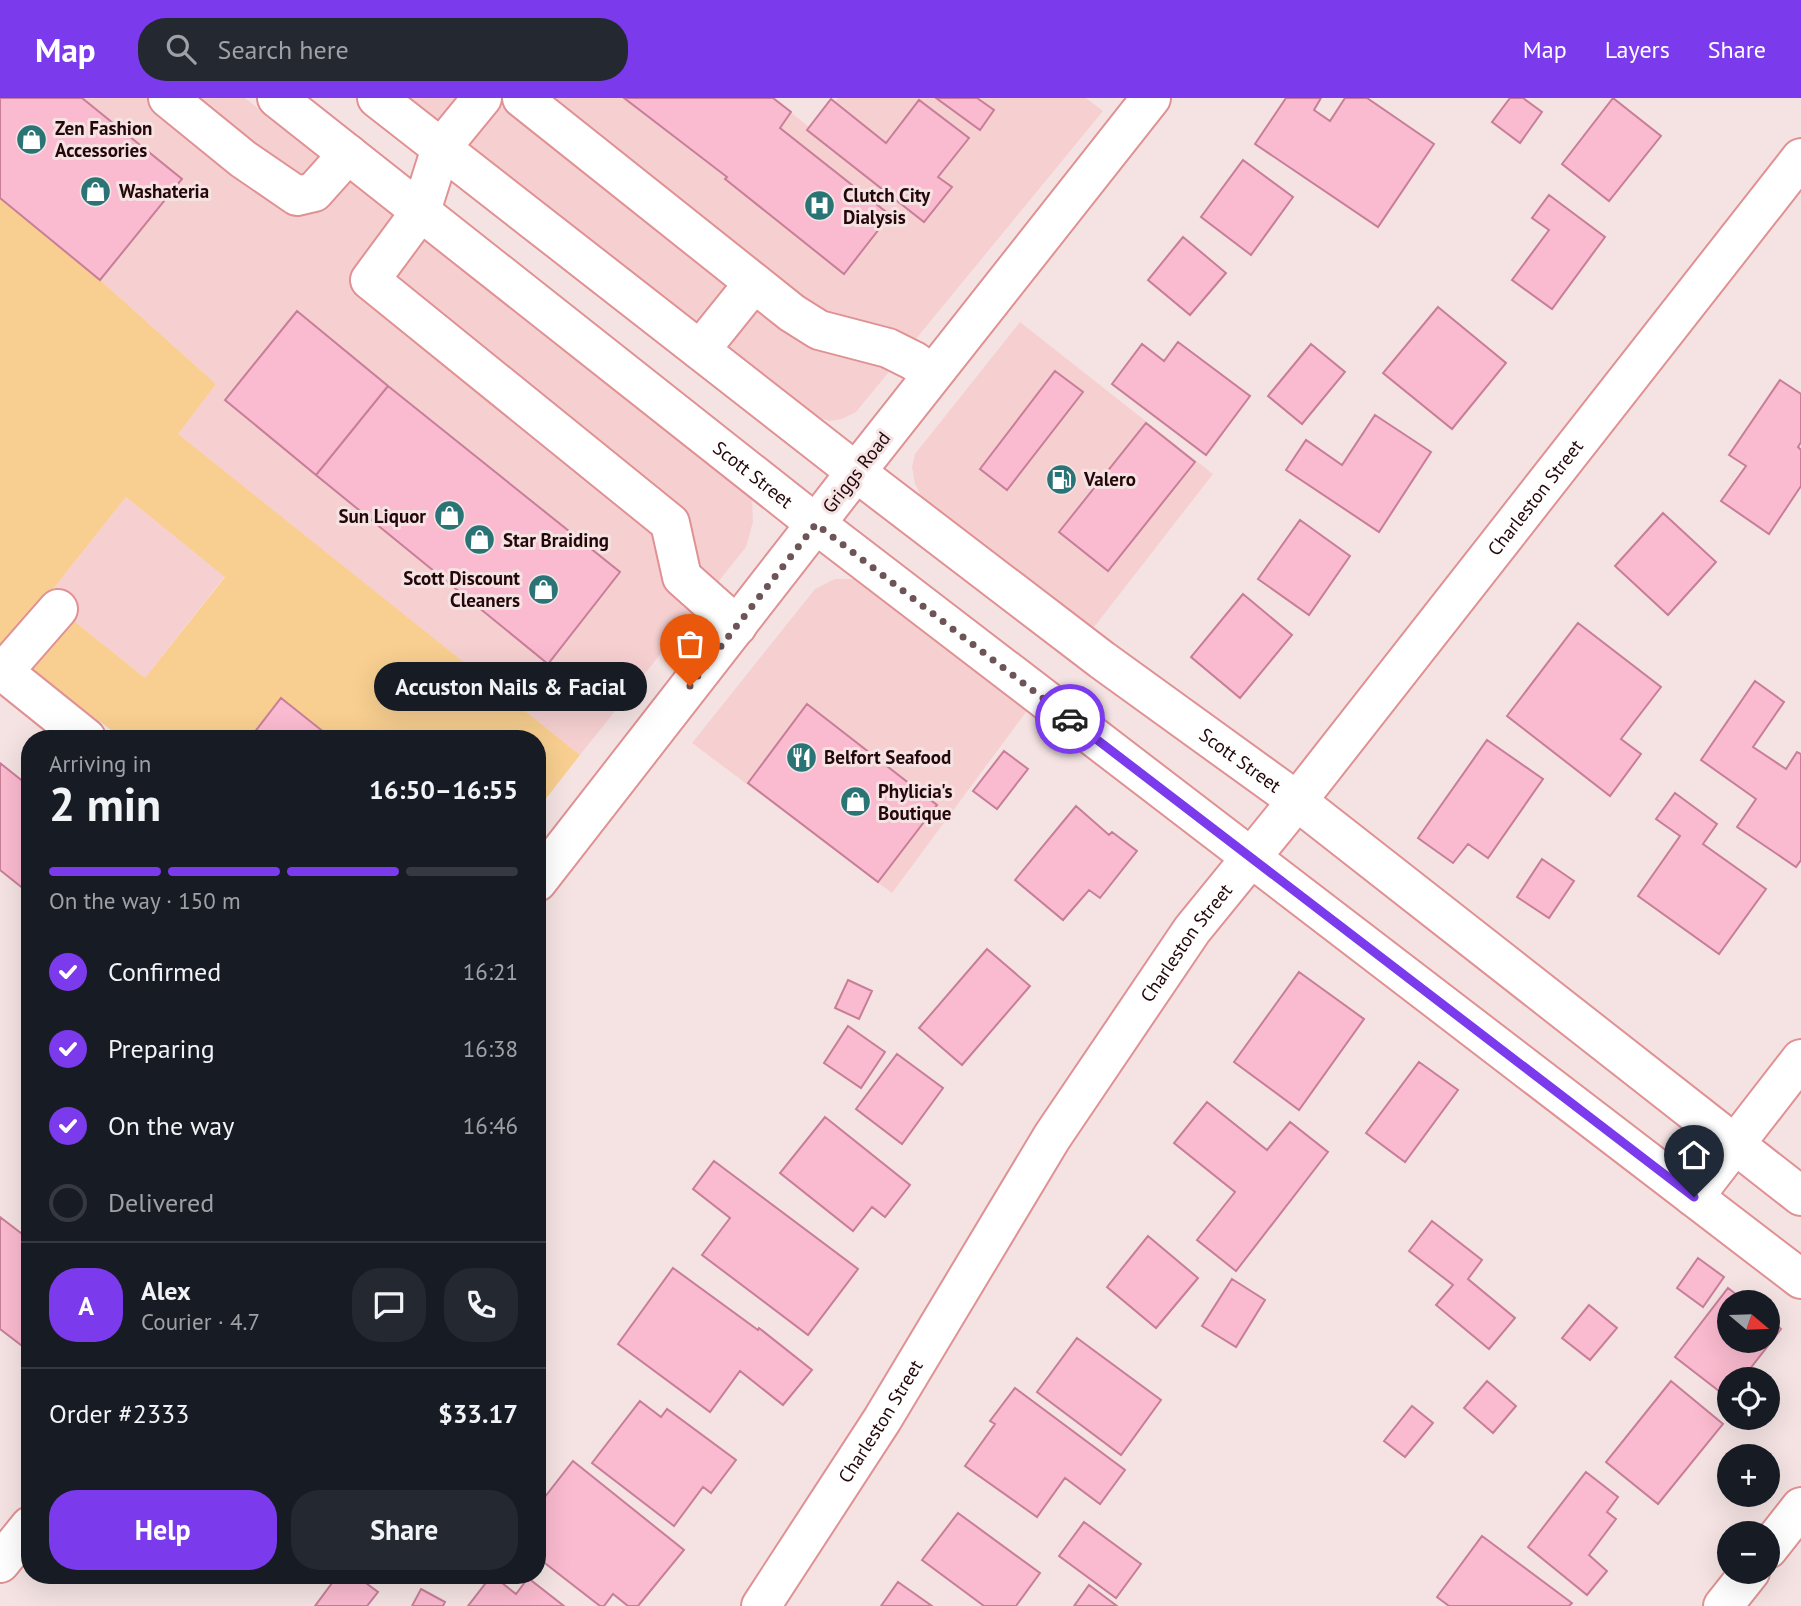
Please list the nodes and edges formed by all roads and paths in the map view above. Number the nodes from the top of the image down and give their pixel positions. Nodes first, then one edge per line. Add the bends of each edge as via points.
1 (168, 98) edge
2 (277, 98) edge
3 (377, 98) edge
4 (482, 98) edge
5 (522, 98) edge
6 (1150, 98) edge
7 (441, 148) junction
8 (348, 154) junction
9 (1801, 159) edge
10 (421, 211) junction
11 (754, 283) junction
12 (699, 350) junction
13 (932, 374) junction
14 (856, 472) junction
15 (816, 524) junction
16 (58, 609) dead end
17 (737, 626) junction
18 (2, 671) edge
19 (76, 730) edge
20 (1297, 801) junction
21 (1251, 858) junction
22 (546, 870) edge
23 (1801, 1059) edge
24 (1734, 1145) junction
25 (1801, 1196) edge
26 (1694, 1197) junction
27 (1801, 1279) edge
28 (1801, 1507) edge
29 (1780, 1534) edge
30 (21, 1537) edge
31 (0, 1563) edge
32 (1740, 1584) edge
33 (761, 1606) edge
34 (1723, 1606) edge

1 - 8 main road via 297,196 314,192
2 - 8 main road, Scott Street
3 - 7 main road, Scott Street
4 - 7 main road
5 - 11 main road
6 - 13 main road, Griggs Road
7 - 10 main road
7 - 12 main road, Scott Street
8 - 10 main road, Scott Street
9 - 20 main road, Charleston Street
10 - 15 main road, Scott Street
10 - 17 main road via 370,281 670,523 682,577
11 - 12 main road
11 - 13 main road via 819,330 888,348
12 - 14 main road, Scott Street
13 - 14 main road, Griggs Road
14 - 15 main road, Griggs Road
14 - 20 main road, Scott Street via 1102,660
15 - 17 main road, Griggs Road
15 - 21 main road, Scott Street
16 - 18 main road
17 - 22 main road, Griggs Road
18 - 19 main road
20 - 21 main road, Charleston Street
20 - 24 main road, Scott Street
21 - 26 main road, Scott Street
21 - 33 main road, Charleston Street via 1192,930 1052,1137 882,1420
23 - 24 main road
24 - 25 main road, Scott Street
24 - 26 main road
26 - 27 main road, Scott Street
28 - 29 main road
30 - 31 main road
32 - 34 main road

